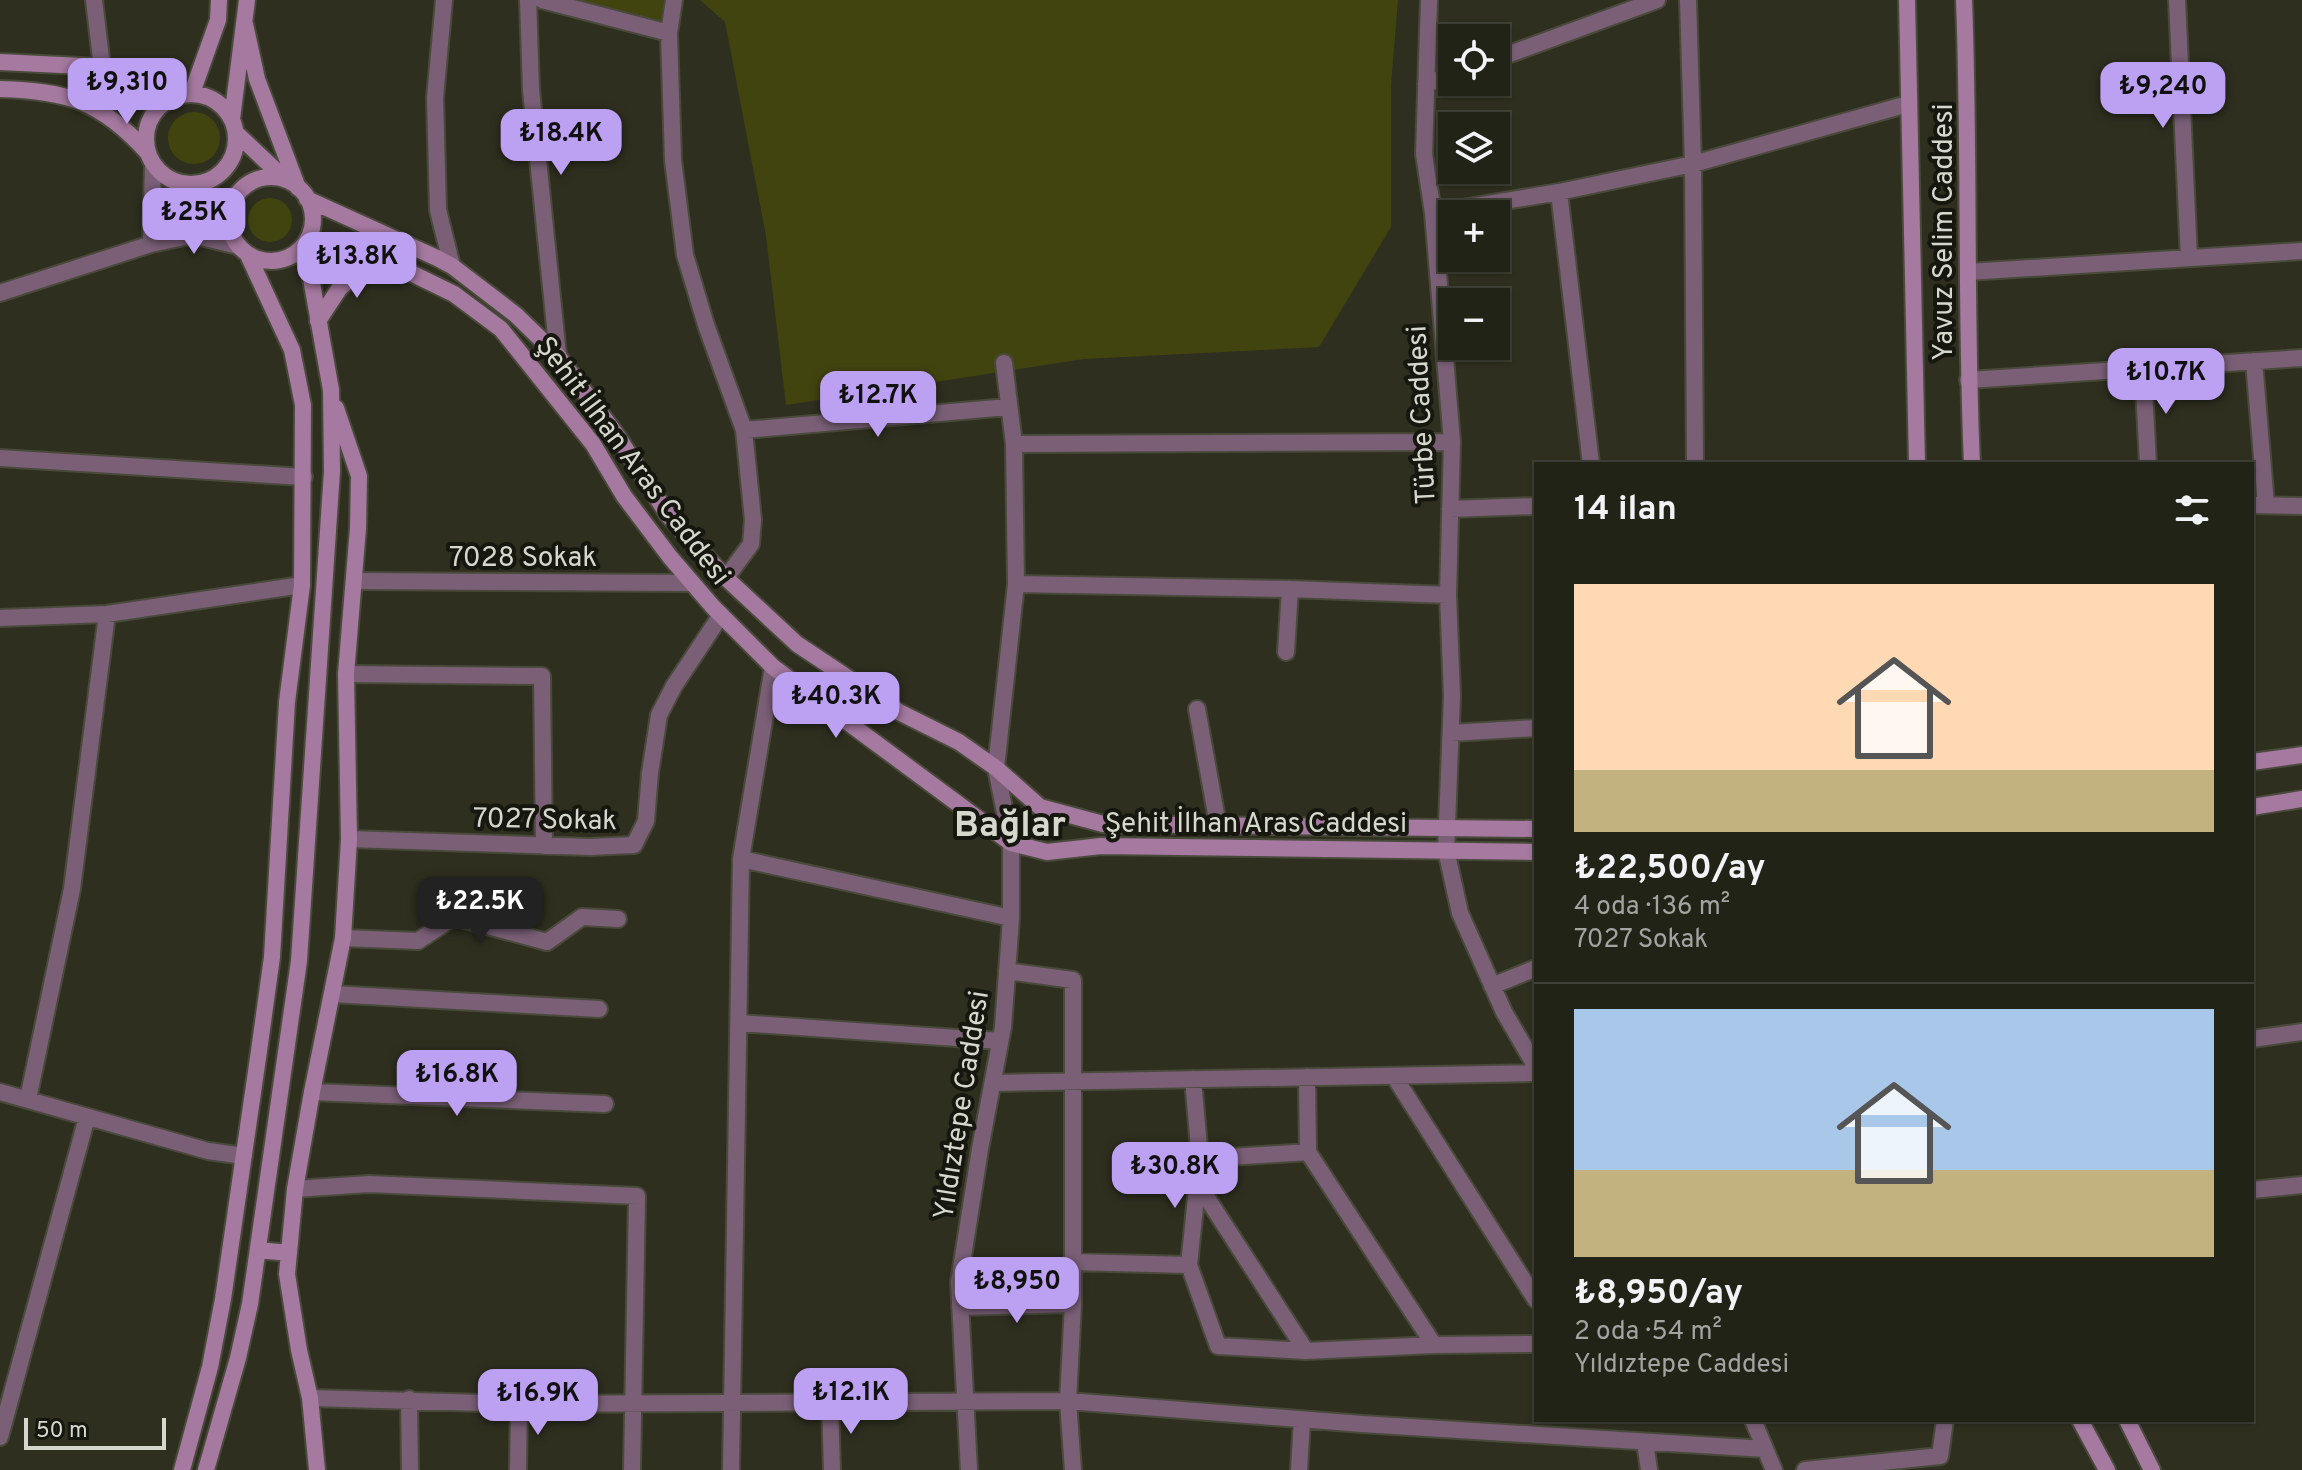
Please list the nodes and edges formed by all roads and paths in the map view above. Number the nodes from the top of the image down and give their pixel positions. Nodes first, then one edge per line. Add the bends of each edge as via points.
1 (94, 0) edge
2 (219, 0) edge
3 (247, 0) edge
4 (444, 0) edge
5 (528, 0) edge
6 (542, 0) edge
7 (674, 0) edge
8 (1429, 0) edge
9 (1657, 0) edge
10 (1688, 0) edge
11 (1907, 0) edge
12 (1964, 0) edge
13 (2177, 0) edge
14 (245, 24) junction
15 (669, 33) junction
16 (1510, 54) edge
17 (0, 62) edge
18 (102, 67) junction
19 (1438, 80) edge
20 (1426, 84) junction
21 (0, 89) edge
22 (185, 94) junction
23 (1908, 104) junction
24 (234, 126) junction
25 (150, 158) junction
26 (1693, 164) junction
27 (178, 183) junction
28 (297, 189) junction
29 (1559, 192) junction
30 (1433, 213) junction
31 (151, 244) junction
32 (239, 244) junction
33 (303, 245) junction
34 (2302, 251) edge
35 (372, 258) junction
36 (2189, 258) junction
37 (452, 266) junction
38 (1968, 272) junction
39 (0, 293) edge
40 (318, 321) junction
41 (558, 356) junction
42 (2302, 358) edge
43 (2254, 361) junction
44 (1004, 363) dead end
45 (2143, 370) junction
46 (1968, 380) junction
47 (331, 390) junction
48 (1008, 407) junction
49 (744, 430) junction
50 (1452, 442) junction
51 (1014, 444) junction
52 (0, 458) edge
53 (1591, 462) edge
54 (1695, 462) edge
55 (1917, 462) edge
56 (1972, 462) edge
57 (2148, 462) edge
58 (304, 477) junction
59 (2259, 505) edge
60 (1534, 506) edge
61 (2302, 506) edge
62 (1450, 509) junction
63 (726, 578) junction
64 (354, 581) junction
65 (692, 583) junction
66 (1016, 584) junction
67 (302, 585) junction
68 (1290, 589) junction
69 (1448, 595) junction
70 (107, 614) junction
71 (721, 615) junction
72 (0, 618) edge
73 (1286, 652) dead end
74 (773, 667) junction
75 (346, 674) junction
76 (1197, 709) dead end
77 (1534, 728) edge
78 (1451, 733) junction
79 (2302, 755) edge
80 (2254, 762) edge
81 (996, 768) junction
82 (2302, 799) edge
83 (2254, 807) edge
84 (1218, 825) junction
85 (1448, 828) junction
86 (1534, 829) edge
87 (349, 839) junction
88 (1011, 843) junction
89 (544, 846) junction
90 (1446, 850) junction
91 (1534, 852) edge
92 (741, 859) junction
93 (1011, 918) junction
94 (618, 919) dead end
95 (343, 938) junction
96 (1534, 969) edge
97 (1007, 971) junction
98 (1492, 986) junction
99 (332, 994) junction
100 (599, 1009) dead end
101 (739, 1023) junction
102 (2302, 1032) edge
103 (2254, 1039) edge
104 (1000, 1041) junction
105 (1534, 1064) edge
106 (1534, 1073) edge
107 (1394, 1076) junction
108 (1307, 1077) junction
109 (1193, 1079) junction
110 (1073, 1081) junction
111 (993, 1083) junction
112 (0, 1092) edge
113 (312, 1092) junction
114 (28, 1099) junction
115 (605, 1104) dead end
116 (87, 1117) junction
117 (1308, 1152) junction
118 (244, 1156) junction
119 (1200, 1159) junction
120 (1198, 1184) junction
121 (2302, 1185) edge
122 (295, 1189) junction
123 (2254, 1190) edge
124 (258, 1250) junction
125 (289, 1253) junction
126 (1073, 1262) junction
127 (1189, 1265) junction
128 (1534, 1297) edge
129 (1073, 1304) junction
130 (960, 1307) junction
131 (1534, 1344) edge
132 (1434, 1345) junction
133 (1306, 1351) junction
134 (310, 1398) junction
135 (409, 1399) junction
136 (634, 1401) junction
137 (1068, 1401) junction
138 (5, 1402) edge
139 (733, 1402) junction
140 (965, 1402) junction
141 (830, 1403) junction
142 (519, 1404) junction
143 (1302, 1420) junction
144 (1754, 1422) edge
145 (1945, 1422) edge
146 (2081, 1422) edge
147 (2128, 1422) edge
148 (0, 1437) edge
149 (1645, 1442) junction
150 (1765, 1449) junction
151 (1941, 1463) edge
152 (182, 1470) edge
153 (206, 1470) edge
154 (317, 1470) edge
155 (410, 1470) edge
156 (518, 1470) edge
157 (632, 1470) edge
158 (731, 1470) edge
159 (832, 1470) edge
160 (969, 1470) edge
161 (1073, 1470) edge
162 (1299, 1470) edge
163 (1649, 1470) edge
164 (1774, 1470) edge
165 (1805, 1470) edge
166 (2107, 1470) edge
167 (2152, 1470) edge

1 - 18 street
2 - 22 main road via 218,20
3 - 14 main road
4 - 37 street via 435,98 438,210
5 - 41 street via 531,90
6 - 15 street
7 - 15 street
8 - 20 street, Türbe Caddesi
9 - 16 street
10 - 26 street
11 - 23 main road, Yavuz Selim Caddesi
12 - 38 main road, Yavuz Selim Caddesi
13 - 36 street
14 - 24 main road
14 - 28 main road via 257,79
15 - 49 street via 673,160 685,255
17 - 18 main road
18 - 22 main road via 140,75
19 - 20 street
20 - 30 street, Türbe Caddesi via 1424,154
21 - 25 main road via 64,94 126,129
22 - 24 main road via 216,101
22 - 25 main road via 165,101 148,123
23 - 26 street
23 - 55 main road, Yavuz Selim Caddesi
24 - 27 main road via 235,148 220,174 193,185
24 - 28 main road
25 - 27 main road
25 - 31 street
26 - 29 street
26 - 54 street
27 - 32 main road
28 - 32 main road via 274,177 248,184 238,193 231,205
28 - 33 main road via 312,212
28 - 37 main road, Şehit İlhan Aras Caddesi
29 - 30 street
29 - 53 street
30 - 50 street, Türbe Caddesi
31 - 32 street via 193,235
31 - 39 street
32 - 33 main road via 261,260 274,261
32 - 58 main road via 292,350 303,405
33 - 35 main road, Şehit İlhan Aras Caddesi
33 - 40 main road
34 - 36 street
35 - 40 main road via 339,289
35 - 65 main road, Şehit İlhan Aras Caddesi via 454,294 501,329 593,444 624,496
36 - 38 street
37 - 41 main road, Şehit İlhan Aras Caddesi via 516,315
38 - 46 main road, Yavuz Selim Caddesi
40 - 47 main road
41 - 63 main road, Şehit İlhan Aras Caddesi via 668,515
42 - 43 street
43 - 45 street
43 - 59 street
44 - 48 street, Yıldıztepe Caddesi
45 - 46 street
45 - 57 street
46 - 56 main road, Yavuz Selim Caddesi
47 - 64 main road via 359,476
47 - 124 main road via 332,486 299,961
48 - 49 street
48 - 51 street, Yıldıztepe Caddesi
49 - 63 street via 751,544
50 - 51 street
50 - 62 street, Türbe Caddesi
51 - 66 street, Yıldıztepe Caddesi
52 - 58 street
58 - 67 main road
59 - 61 street
60 - 62 street
62 - 69 street, Türbe Caddesi
63 - 81 main road, Şehit İlhan Aras Caddesi via 797,644
64 - 65 street, 7028 Sokak
64 - 75 main road
65 - 71 main road, Şehit İlhan Aras Caddesi
66 - 68 street
66 - 81 street, Yıldıztepe Caddesi
67 - 70 street
67 - 118 main road via 287,702 272,957
68 - 69 street
68 - 73 street
69 - 78 street, Türbe Caddesi
70 - 72 street
70 - 114 street via 72,889
71 - 74 main road, Şehit İlhan Aras Caddesi
71 - 89 street, 7027 Sokak via 659,715 646,821 634,845
74 - 88 main road, Şehit İlhan Aras Caddesi
74 - 92 street
75 - 87 main road
75 - 89 street via 542,676
76 - 84 street
77 - 78 street
78 - 85 street, Türbe Caddesi
79 - 80 main road
81 - 84 main road, Şehit İlhan Aras Caddesi via 1040,807 1103,824
81 - 88 street, Yıldıztepe Caddesi
82 - 83 main road
84 - 85 main road, Şehit İlhan Aras Caddesi
85 - 86 main road, Şehit İlhan Aras Caddesi
85 - 90 street, Türbe Caddesi
87 - 89 street, 7027 Sokak
87 - 95 main road
88 - 90 main road, Şehit İlhan Aras Caddesi via 1047,852 1101,846
88 - 93 street, Yıldıztepe Caddesi
90 - 91 main road, Şehit İlhan Aras Caddesi
90 - 98 street via 1460,913
92 - 93 street
92 - 101 street
93 - 97 street, Yıldıztepe Caddesi
94 - 95 street via 582,917 547,942 454,917 418,941
95 - 99 main road
96 - 98 street
97 - 104 street, Yıldıztepe Caddesi
97 - 110 street via 1073,980
98 - 105 street
99 - 100 street
99 - 113 main road
101 - 104 street
101 - 139 street
102 - 103 street
104 - 111 street, Yıldıztepe Caddesi
106 - 107 street
107 - 108 street
107 - 128 street
108 - 109 street
108 - 117 street
109 - 110 street
109 - 119 street
110 - 111 street
110 - 126 street
111 - 130 street, Yıldıztepe Caddesi via 959,1282
112 - 114 street
113 - 115 street
113 - 122 main road
114 - 116 street
116 - 118 street
116 - 138 street
117 - 119 street
117 - 132 street
118 - 152 main road via 210,1367
119 - 120 street
120 - 127 street
120 - 133 street
121 - 123 street
122 - 125 main road
122 - 136 street via 369,1184 637,1196
124 - 125 main road
124 - 153 main road via 238,1358
125 - 134 main road via 287,1274
126 - 127 street
126 - 129 street
127 - 133 street via 1218,1346
129 - 130 street
129 - 137 street
130 - 140 street, Yıldıztepe Caddesi
131 - 132 street
132 - 133 street
134 - 135 street
134 - 154 main road
135 - 142 street
135 - 155 street
136 - 139 street
136 - 142 street
136 - 157 street
137 - 140 street
137 - 143 street
137 - 161 street
138 - 148 street
139 - 141 street
139 - 158 street
140 - 141 street
140 - 160 street, Yıldıztepe Caddesi
141 - 159 street
142 - 156 street
143 - 149 street
143 - 162 street
144 - 150 street
145 - 151 street
146 - 166 main road
147 - 167 main road
149 - 150 street
149 - 163 street
150 - 164 street
151 - 165 street

